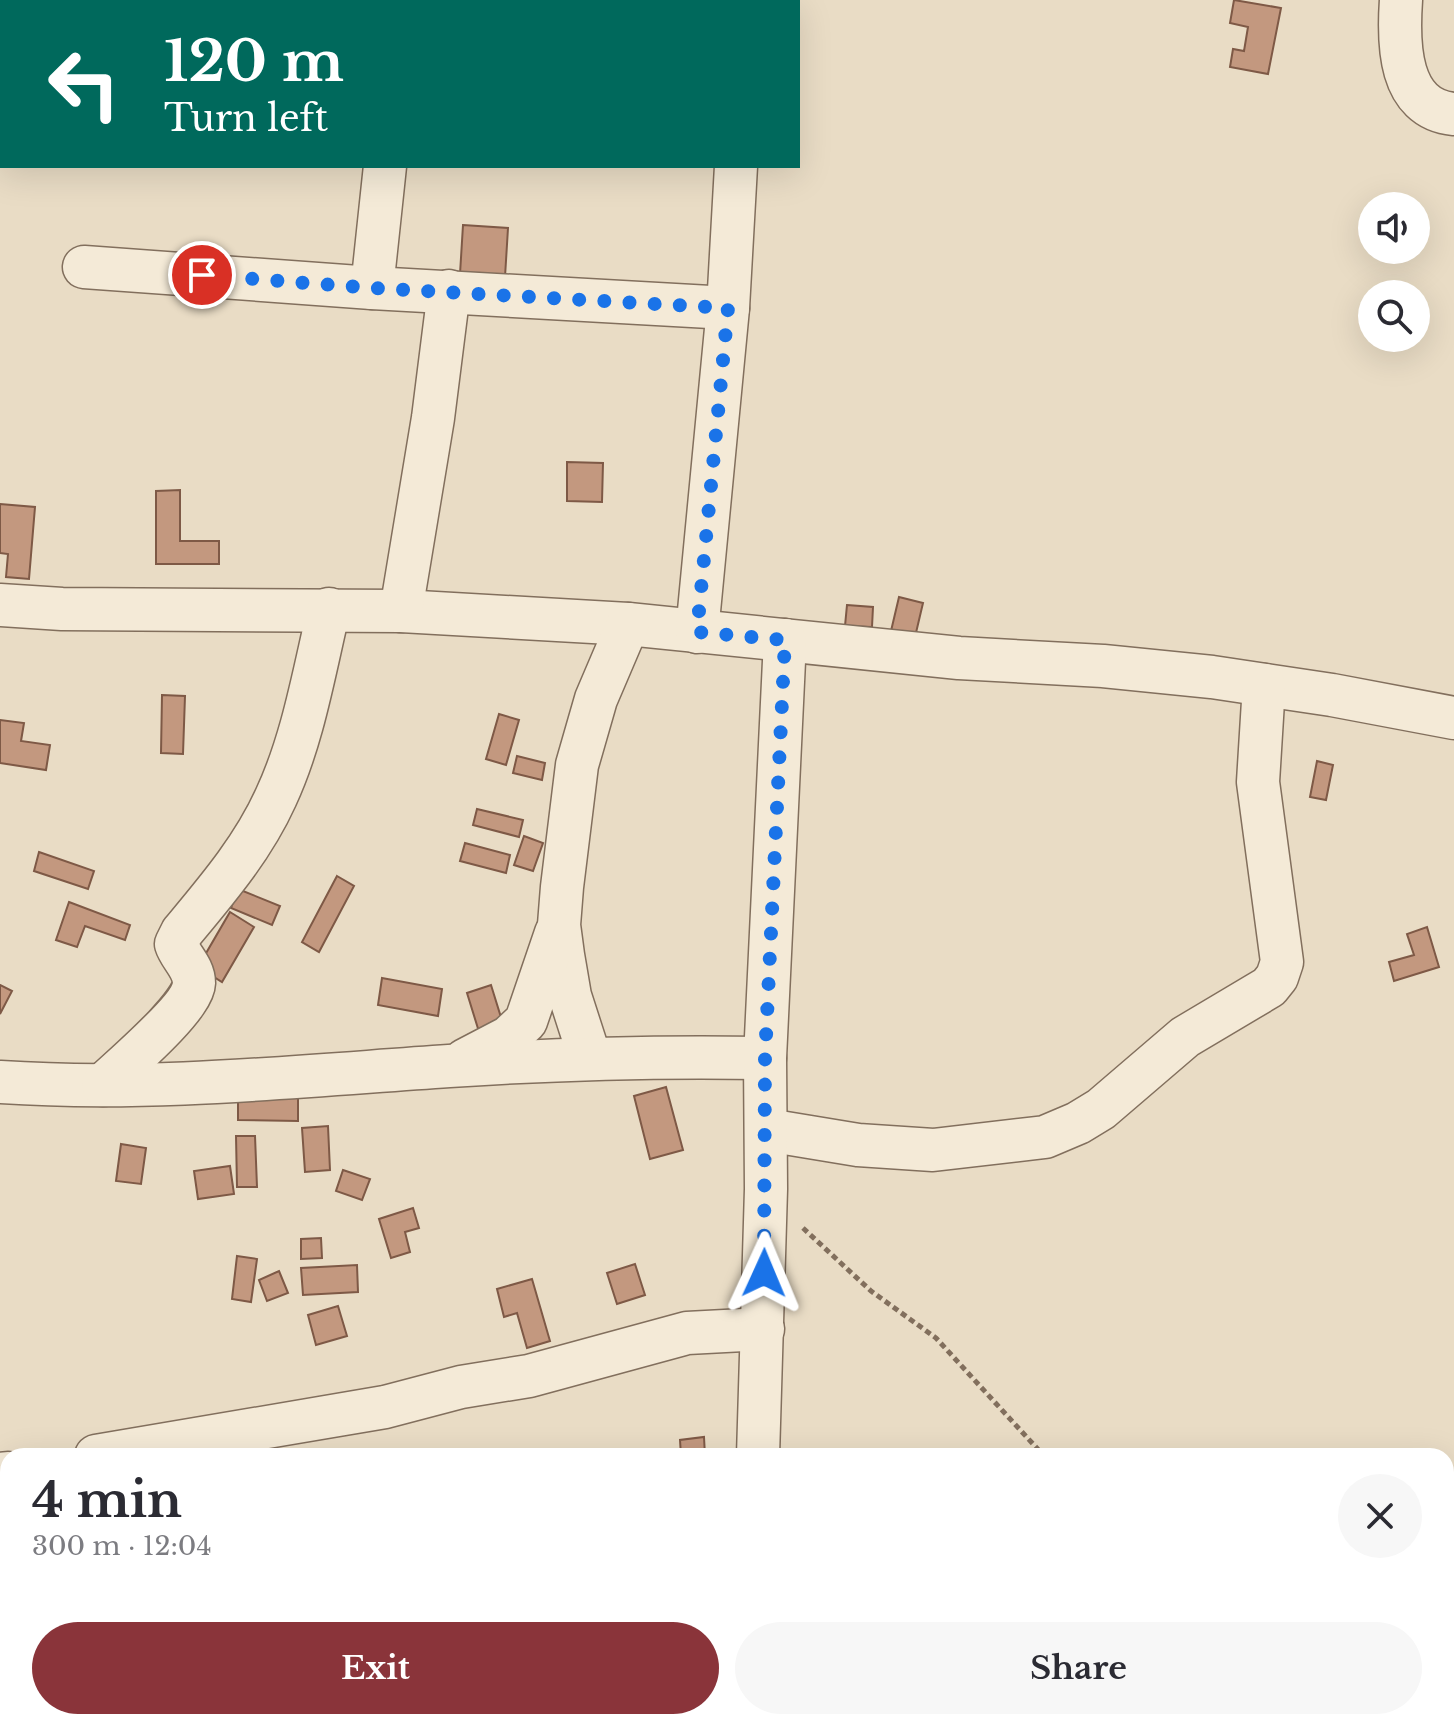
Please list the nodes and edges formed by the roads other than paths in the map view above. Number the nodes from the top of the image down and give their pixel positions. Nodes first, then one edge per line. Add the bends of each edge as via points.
1 (1401, 0) edge
2 (1454, 114) edge
3 (385, 168) edge
4 (736, 168) edge
5 (84, 267) dead end
6 (372, 288) junction
7 (449, 291) junction
8 (728, 308) junction
9 (0, 605) edge
10 (329, 609) junction
11 (401, 611) junction
12 (628, 624) junction
13 (697, 632) junction
14 (785, 640) junction
15 (1264, 685) junction
16 (1454, 718) edge
17 (559, 925) junction
18 (590, 1058) junction
19 (765, 1058) junction
20 (452, 1065) junction
21 (0, 1082) edge
22 (103, 1085) junction
23 (767, 1130) junction
24 (763, 1329) junction
25 (143, 1448) edge
26 (758, 1448) edge

1 - 2 street via 1406,80 1422,100
3 - 6 street
4 - 8 street
5 - 6 street
6 - 7 street
7 - 8 street
7 - 11 street
8 - 13 street
9 - 10 street
10 - 11 street
10 - 22 street via 302,721 276,797 239,864 176,944 194,978 190,995
11 - 12 street
12 - 13 street
12 - 17 street via 596,699 577,765
13 - 14 street
14 - 15 street
14 - 19 street
15 - 16 street
15 - 23 street via 1258,782 1282,962 1269,987 1185,1037 1101,1109 1045,1137 933,1150 858,1145
17 - 18 street via 570,996
17 - 20 street via 526,1021 509,1037
18 - 19 street
18 - 20 street
19 - 23 street
20 - 22 street
21 - 22 street
23 - 24 street
24 - 25 street via 687,1333 529,1376 385,1407
24 - 26 street

